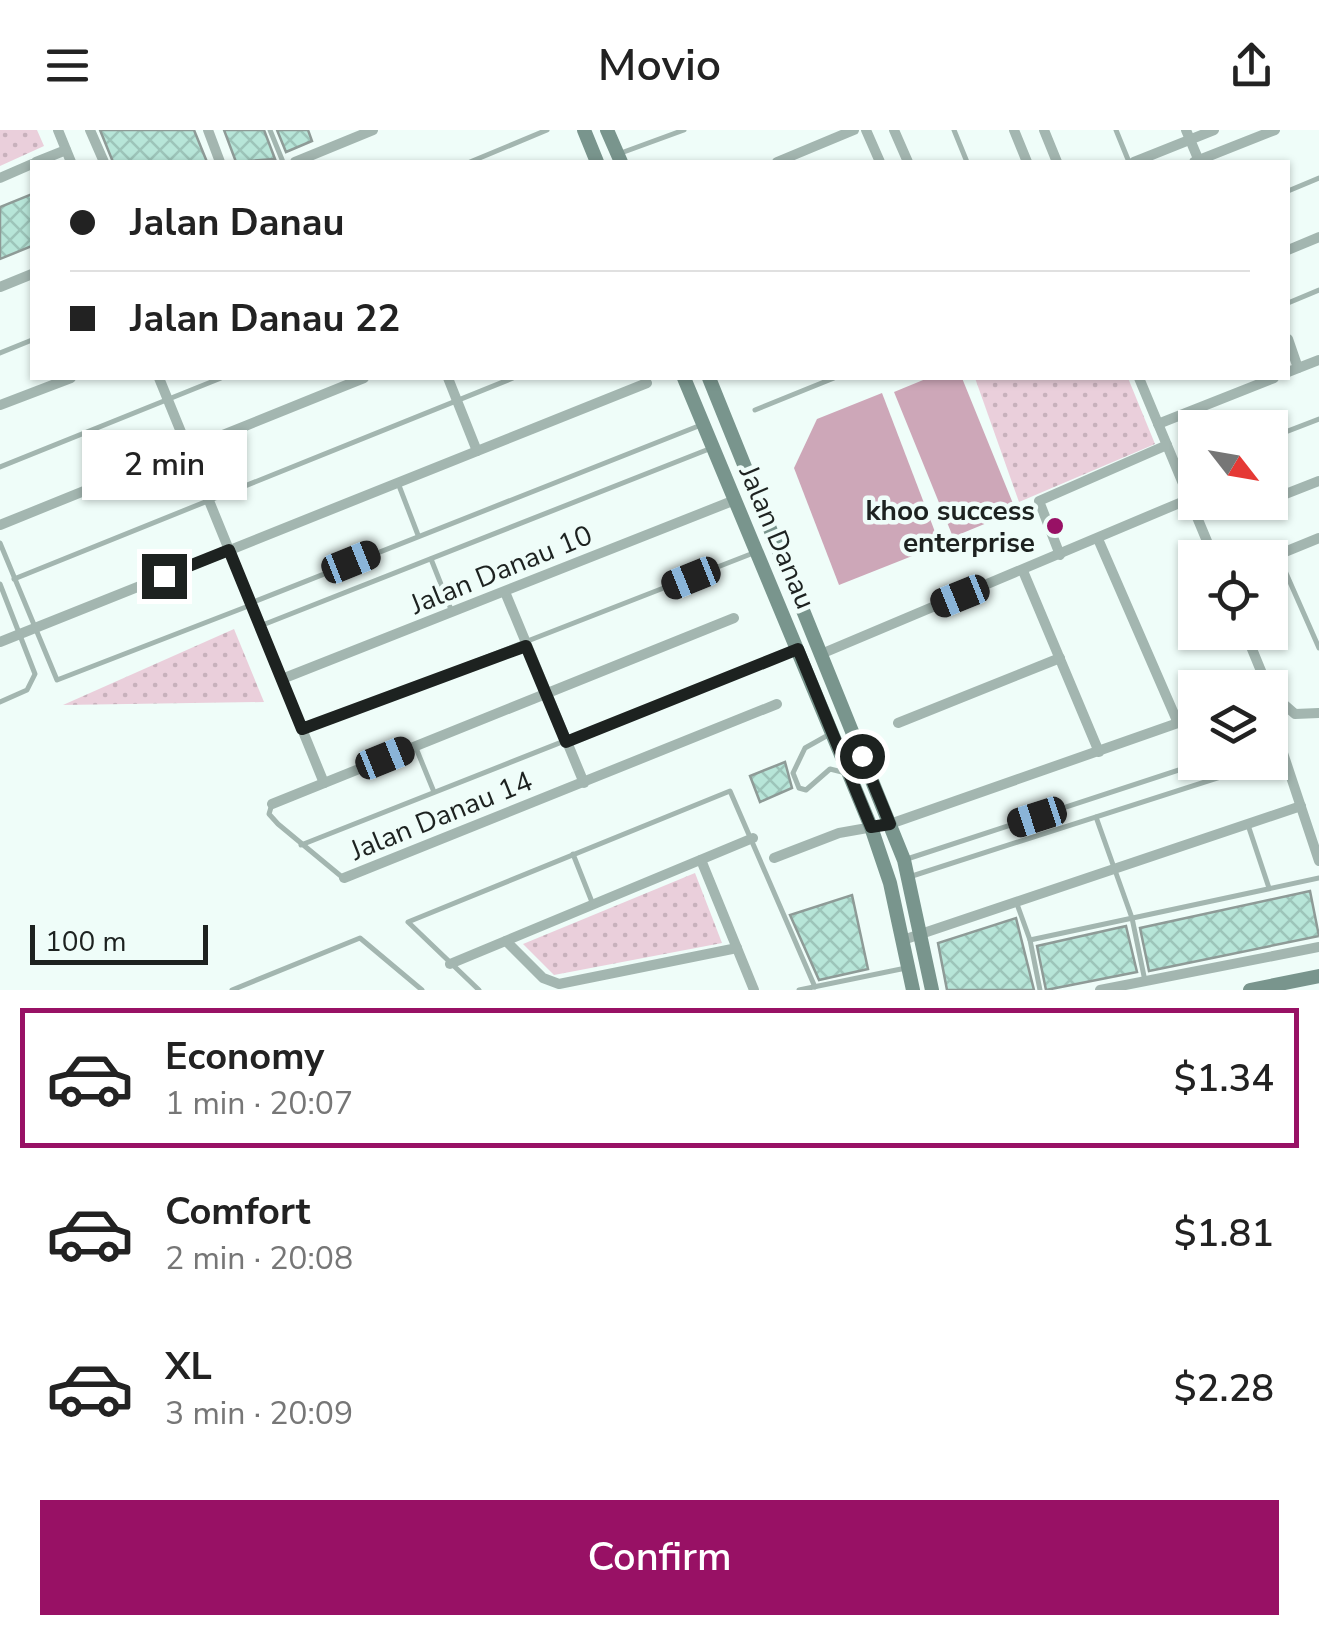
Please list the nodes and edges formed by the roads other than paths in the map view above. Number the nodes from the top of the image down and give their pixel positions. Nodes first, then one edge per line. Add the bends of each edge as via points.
1 (58, 130) edge
2 (90, 130) edge
3 (208, 130) edge
4 (270, 130) edge
5 (547, 130) edge
6 (584, 130) edge
7 (608, 130) edge
8 (684, 130) edge
9 (854, 130) edge
10 (866, 130) edge
11 (894, 130) edge
12 (954, 130) edge
13 (1014, 130) edge
14 (1044, 130) edge
15 (1116, 130) edge
16 (1214, 130) edge
17 (1275, 130) edge
18 (370, 131) edge
19 (1188, 135) edge
20 (66, 150) junction
21 (619, 158) edge
22 (41, 160) edge
23 (70, 160) edge
24 (103, 160) edge
25 (219, 160) edge
26 (282, 160) edge
27 (299, 160) edge
28 (475, 160) edge
29 (596, 160) edge
30 (782, 160) edge
31 (879, 160) edge
32 (907, 160) edge
33 (966, 160) edge
34 (1026, 160) edge
35 (1056, 160) edge
36 (1131, 160) edge
37 (1136, 160) edge
38 (1195, 160) edge
39 (1201, 160) edge
40 (30, 165) edge
41 (0, 178) edge
42 (1319, 178) edge
43 (1290, 190) edge
44 (1319, 238) edge
45 (1290, 249) edge
46 (30, 275) edge
47 (0, 288) edge
48 (1319, 290) edge
49 (1290, 302) edge
50 (30, 341) edge
51 (0, 353) edge
52 (1319, 360) edge
53 (1293, 370) edge
54 (66, 380) edge
55 (160, 380) edge
56 (216, 380) edge
57 (359, 380) edge
58 (449, 380) edge
59 (509, 380) edge
60 (685, 380) edge
61 (709, 380) edge
62 (829, 380) edge
63 (1140, 380) edge
64 (1269, 380) edge
65 (647, 383) dead end
66 (168, 399) junction
67 (457, 400) junction
68 (0, 406) edge
69 (755, 410) dead end
70 (1319, 418) edge
71 (704, 424) junction
72 (1158, 424) junction
73 (1288, 431) edge
74 (223, 435) dead end
75 (1167, 446) junction
76 (714, 447) junction
77 (188, 449) junction
78 (478, 451) junction
79 (0, 467) edge
80 (1178, 472) edge
81 (1319, 480) edge
82 (398, 483) junction
83 (1288, 493) edge
84 (209, 500) junction
85 (735, 500) junction
86 (1178, 504) edge
87 (0, 526) edge
88 (418, 535) junction
89 (1319, 538) edge
90 (1098, 539) junction
91 (0, 544) edge
92 (229, 550) junction
93 (1288, 550) edge
94 (757, 552) junction
95 (1060, 556) junction
96 (431, 559) junction
97 (1024, 571) junction
98 (14, 579) junction
99 (0, 584) edge
100 (1288, 585) edge
101 (504, 592) junction
102 (251, 604) junction
103 (452, 614) junction
104 (734, 618) dead end
105 (260, 626) junction
106 (34, 628) junction
107 (20, 634) junction
108 (0, 642) edge
109 (526, 646) junction
110 (1319, 648) edge
111 (798, 649) junction
112 (821, 654) junction
113 (1060, 658) junction
114 (282, 679) junction
115 (546, 694) junction
116 (0, 702) edge
117 (778, 704) dead end
118 (1288, 708) edge
119 (1319, 712) edge
120 (898, 723) dead end
121 (1178, 724) joint
122 (302, 729) junction
123 (832, 734) junction
124 (566, 742) junction
125 (415, 746) junction
126 (1099, 752) junction
127 (1288, 766) edge
128 (1178, 770) edge
129 (849, 773) junction
130 (1212, 780) edge
131 (324, 782) junction
132 (584, 782) junction
133 (434, 792) junction
134 (272, 804) joint
135 (1301, 806) junction
136 (1096, 817) junction
137 (890, 824) junction
138 (1248, 824) junction
139 (871, 827) junction
140 (753, 838) junction
141 (300, 845) junction
142 (573, 854) junction
143 (774, 858) dead end
144 (701, 860) junction
145 (904, 860) junction
146 (1319, 861) edge
147 (1116, 870) junction
148 (909, 877) junction
149 (344, 878) joint
150 (1319, 878) edge
151 (1269, 888) junction
152 (1017, 904) junction
153 (593, 905) junction
154 (1132, 918) junction
155 (920, 937) junction
156 (902, 940) junction
157 (1030, 940) junction
158 (506, 941) junction
159 (737, 948) junction
160 (1319, 948) edge
161 (450, 964) junction
162 (908, 967) junction
163 (1319, 976) edge
164 (1145, 981) junction
165 (815, 987) junction
166 (232, 990) edge
167 (422, 990) edge
168 (479, 990) edge
169 (754, 990) edge
170 (798, 990) edge
171 (914, 990) edge
172 (932, 990) edge
173 (1040, 990) edge
174 (1100, 990) edge
175 (1250, 990) edge

1 - 20 street
2 - 24 street
3 - 25 street
4 - 26 lane
5 - 28 lane
6 - 29 street
7 - 21 street
8 - 21 lane
9 - 30 street
10 - 31 street
11 - 32 street
12 - 33 lane
13 - 34 street
14 - 35 street
15 - 36 lane
16 - 19 street
17 - 39 street
18 - 27 street
19 - 37 street
19 - 38 street
20 - 22 street
20 - 23 street
40 - 41 street
42 - 43 lane
44 - 45 street
46 - 47 street
48 - 49 lane
50 - 51 lane
52 - 53 street
54 - 68 street
55 - 66 street
56 - 66 lane
57 - 74 street
58 - 67 street
59 - 67 lane
60 - 71 street, Jalan Danau
61 - 112 street, Jalan Danau
62 - 69 lane
63 - 72 street
64 - 72 street
65 - 78 street
66 - 77 street
66 - 79 lane
67 - 78 street
67 - 84 lane
70 - 73 lane
71 - 76 street, Jalan Danau
71 - 88 lane
72 - 75 street
75 - 80 street
75 - 95 street via 1039,501
76 - 85 street, Jalan Danau
76 - 96 lane
77 - 84 street
77 - 87 street
78 - 82 street
81 - 83 street
82 - 88 lane
82 - 92 street
84 - 92 street
84 - 98 lane
85 - 94 street, Jalan Danau
85 - 101 street, Jalan Danau 10
86 - 90 street
88 - 102 lane
89 - 93 street
90 - 95 street
90 - 121 street
91 - 98 lane
92 - 102 street
92 - 106 street
94 - 109 lane
94 - 111 street, Jalan Danau
95 - 97 street
96 - 103 lane
96 - 105 lane
97 - 112 street
97 - 113 street
98 - 106 lane
99 - 107 lane
100 - 110 lane
101 - 103 street, Jalan Danau 10
101 - 109 street
102 - 105 street
102 - 106 lane via 60,680
103 - 114 street, Jalan Danau 10
104 - 115 street
105 - 114 street
106 - 107 street
107 - 108 street
107 - 116 lane via 35,676 22,693
109 - 115 street
109 - 122 lane
111 - 123 street, Jalan Danau
111 - 124 lane
112 - 137 street, Jalan Danau
113 - 120 street
113 - 126 street
114 - 122 street
115 - 124 street
115 - 125 street
117 - 132 street, Jalan Danau 14
118 - 119 street
121 - 126 street
122 - 131 street
123 - 129 street, Jalan Danau
123 - 129 lane via 805,748 793,773 806,790 830,769
124 - 132 street
124 - 133 lane
125 - 131 street
125 - 133 lane
126 - 137 street
127 - 135 street
128 - 145 lane
129 - 139 street, Jalan Danau
130 - 136 lane
131 - 134 street
132 - 149 street, Jalan Danau 14
133 - 141 lane
134 - 141 lane via 269,814
135 - 138 street
135 - 146 street
136 - 147 lane
136 - 148 lane
137 - 139 street
137 - 145 street, Jalan Danau
138 - 147 street
138 - 151 lane
139 - 143 street
139 - 156 street, Jalan Danau
140 - 142 lane via 730,790
140 - 144 street
140 - 165 lane
141 - 149 lane
142 - 153 lane
142 - 161 lane via 408,922
144 - 153 street
144 - 159 street
145 - 148 street, Jalan Danau
147 - 152 street
147 - 154 lane
148 - 155 street, Jalan Danau
150 - 151 lane
151 - 154 lane
152 - 155 street
152 - 157 lane
153 - 158 street
154 - 157 lane
154 - 164 lane
155 - 156 street
155 - 172 street, Jalan Danau
156 - 162 street, Jalan Danau
157 - 173 lane
158 - 159 street via 543,978 559,984
158 - 161 street
159 - 169 street
160 - 164 street
161 - 168 lane
162 - 165 lane
162 - 171 street, Jalan Danau
163 - 175 street
164 - 174 street
165 - 170 lane
166 - 167 lane via 360,938

